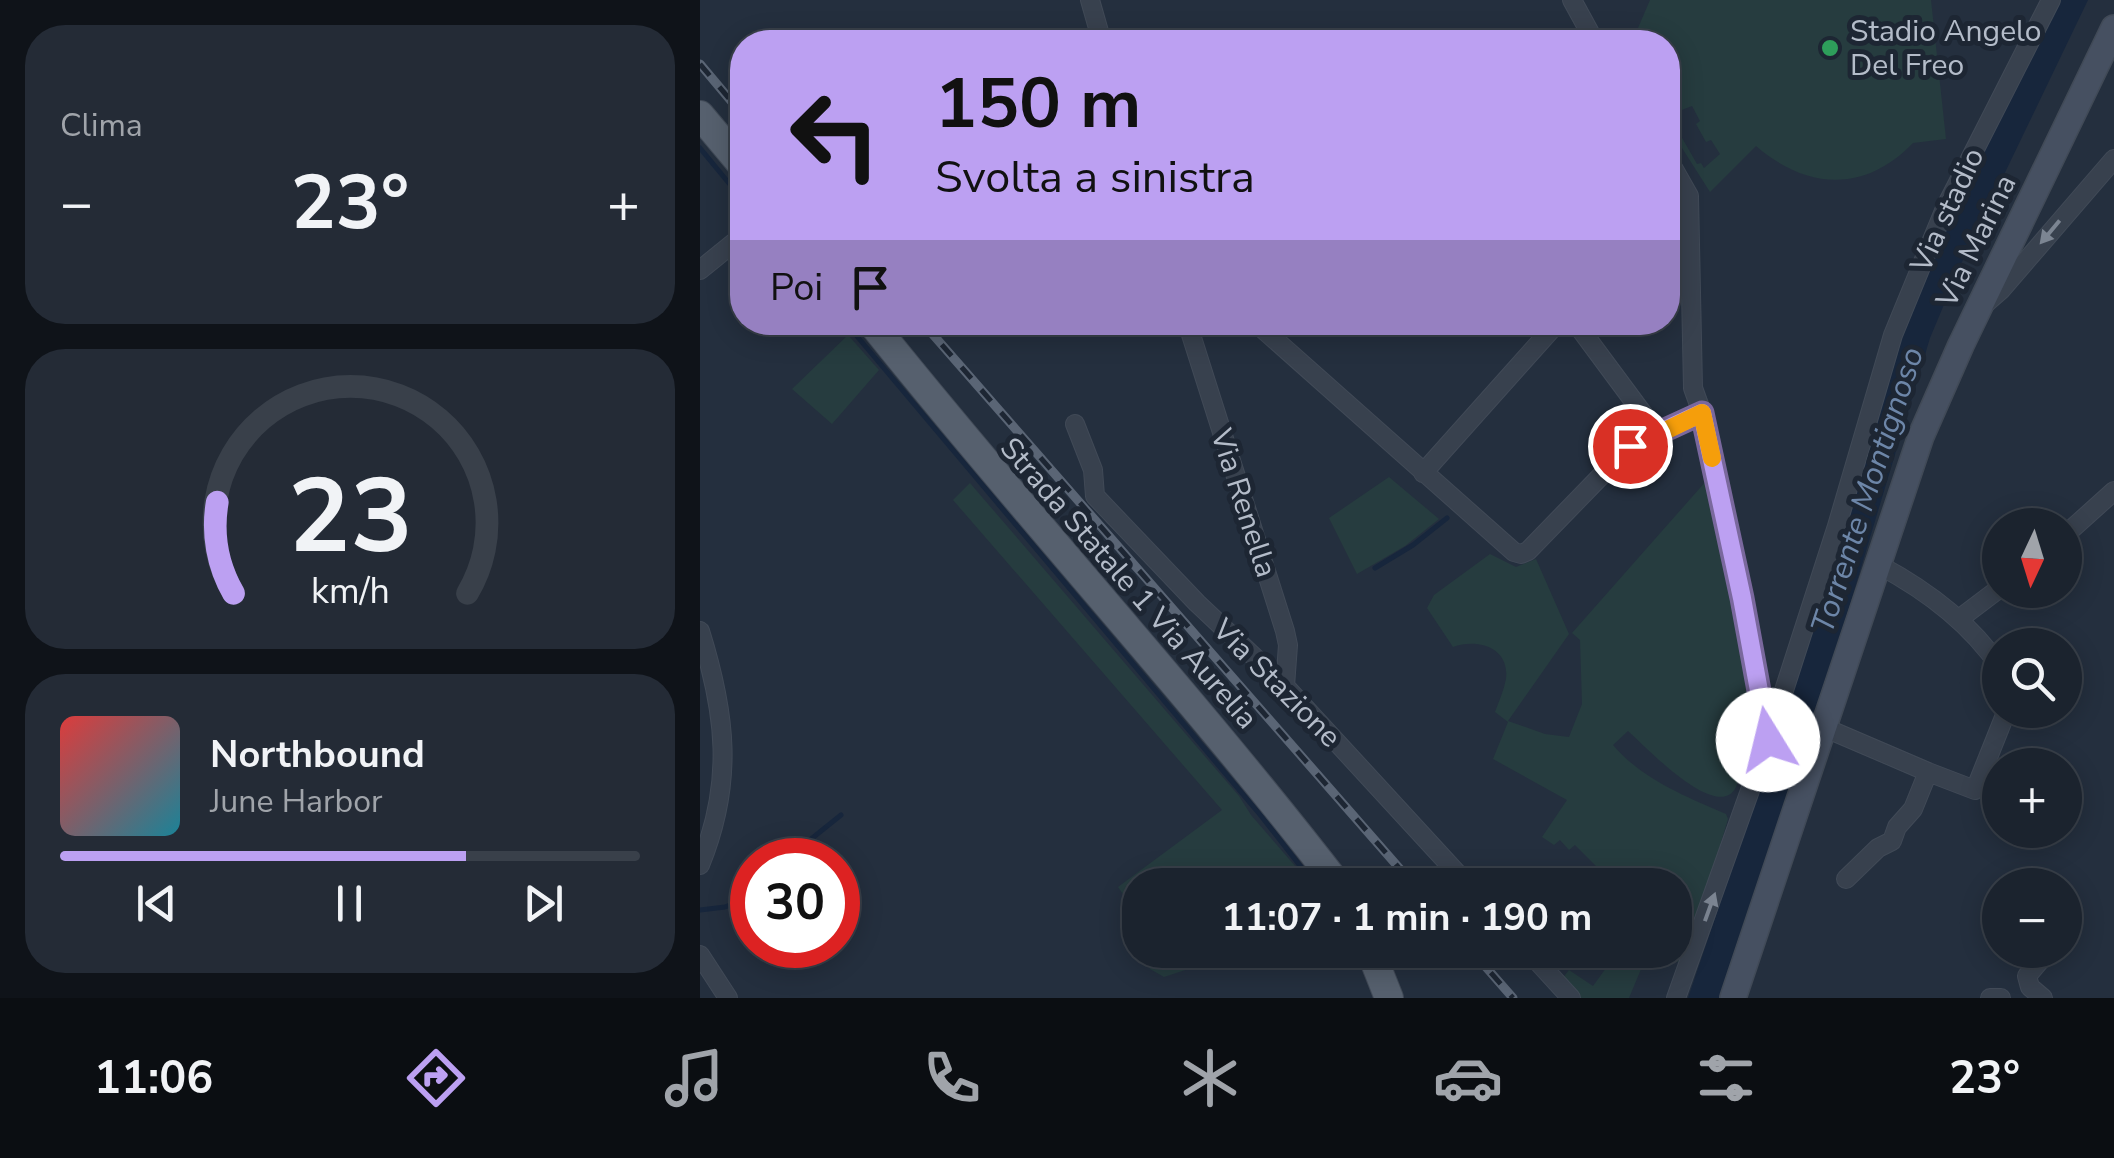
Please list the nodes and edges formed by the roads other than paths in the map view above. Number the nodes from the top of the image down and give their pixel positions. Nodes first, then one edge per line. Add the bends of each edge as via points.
1 (1090, 0) edge
2 (1572, 0) edge
3 (2050, 0) edge
4 (2114, 28) edge
5 (1099, 30) edge
6 (1588, 30) edge
7 (700, 115) edge
8 (730, 151) edge
9 (2114, 159) edge
10 (1680, 182) edge
11 (730, 246) edge
12 (700, 270) edge
13 (1978, 310) junction
14 (881, 335) edge
15 (1191, 335) edge
16 (1270, 335) edge
17 (1546, 335) edge
18 (1584, 335) edge
19 (1702, 413) junction
20 (1075, 424) dead end
21 (1658, 434) junction
22 (1423, 473) junction
23 (2114, 491) edge
24 (2082, 520) edge
25 (1880, 565) junction
26 (1982, 602) edge
27 (1959, 619) junction
28 (700, 631) edge
29 (1982, 642) edge
30 (1285, 686) junction
31 (1823, 727) junction
32 (2001, 728) edge
33 (1768, 740) junction
34 (1928, 772) junction
35 (700, 865) edge
36 (1325, 868) edge
37 (1452, 868) edge
38 (1846, 879) dead end
39 (700, 955) edge
40 (1378, 968) edge
41 (1544, 968) edge
42 (2034, 968) edge
43 (728, 998) edge
44 (1390, 998) edge
45 (1571, 998) edge
46 (1676, 998) edge
47 (1734, 998) edge
48 (1990, 998) edge
49 (2001, 998) edge
50 (2043, 998) edge

1 - 5 street
2 - 6 street
3 - 33 street, Via stadio via 1946,206 1893,335
4 - 13 main road, Via Marina
7 - 8 main road
9 -> 13 street
10 - 19 street via 1688,196 1691,378
11 - 12 street
13 - 25 main road, Via Marina via 1921,436
14 - 36 main road, Strada Statale 1 Via Aurelia
15 - 30 street, Via Renella via 1288,645
16 - 22 street
17 - 22 street
18 - 21 street
19 - 21 street
19 - 33 street
20 - 30 street, Via Stazione via 1093,470 1094,496
21 - 22 street via 1630,446 1521,554
23 - 24 street
25 - 27 street
25 - 31 main road, Via Marina
26 - 27 street
27 - 29 street
28 - 35 street via 721,707 723,751 720,801
30 - 37 street, Via Stazione
31 - 34 street
31 - 47 main road, Via Marina
32 - 34 street via 1975,790
46 -> 33 street, Via stadio
34 - 38 street via 1892,841
39 - 43 street
40 - 44 main road
41 - 45 street
42 - 50 street via 2027,976 2030,987
48 - 49 street

